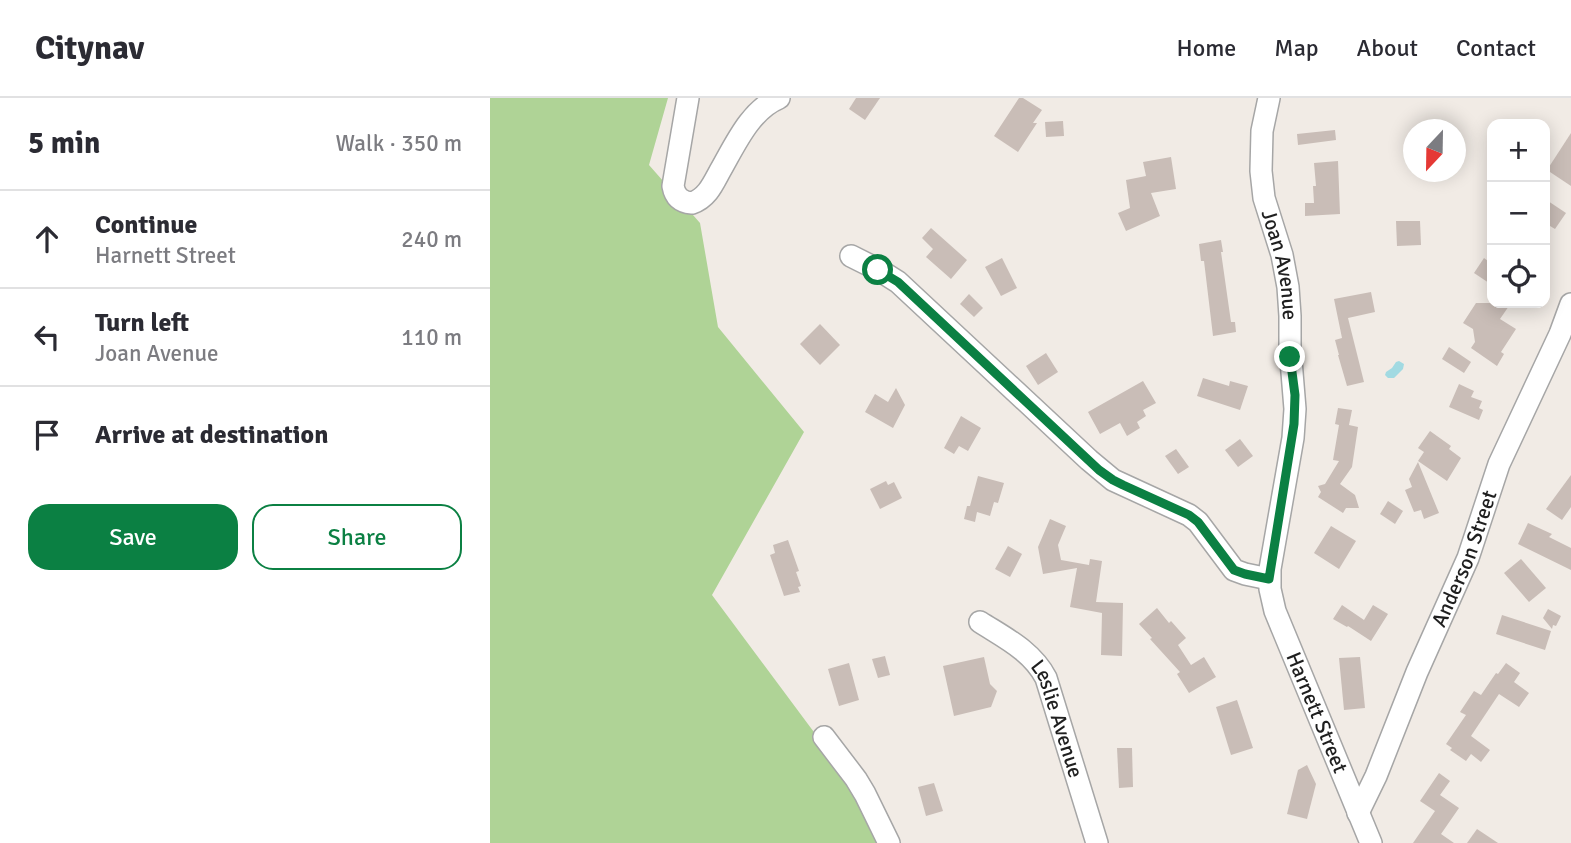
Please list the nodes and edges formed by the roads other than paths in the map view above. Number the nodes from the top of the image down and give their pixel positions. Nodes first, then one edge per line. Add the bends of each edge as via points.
1 (688, 98) edge
2 (779, 98) edge
3 (1269, 98) edge
4 (852, 256) dead end
5 (1571, 304) edge
6 (1272, 557) joint
7 (1269, 579) junction
8 (980, 622) dead end
9 (824, 737) dead end
10 (1358, 813) junction
11 (890, 843) edge
12 (1097, 843) edge
13 (1371, 843) edge

1 - 2 street via 673,186 680,200 692,203 710,189 749,123
3 - 6 street, Joan Avenue via 1261,172 1289,287 1295,409
4 - 7 street via 898,282 1113,480 1189,515 1234,570
5 - 10 street, Anderson Street via 1499,464 1468,558
6 - 7 street, Harnett Street
7 - 10 street, Harnett Street via 1275,611
8 - 12 street, Leslie Avenue via 1039,664
9 - 11 street via 856,779
10 - 13 street, Harnett Street

